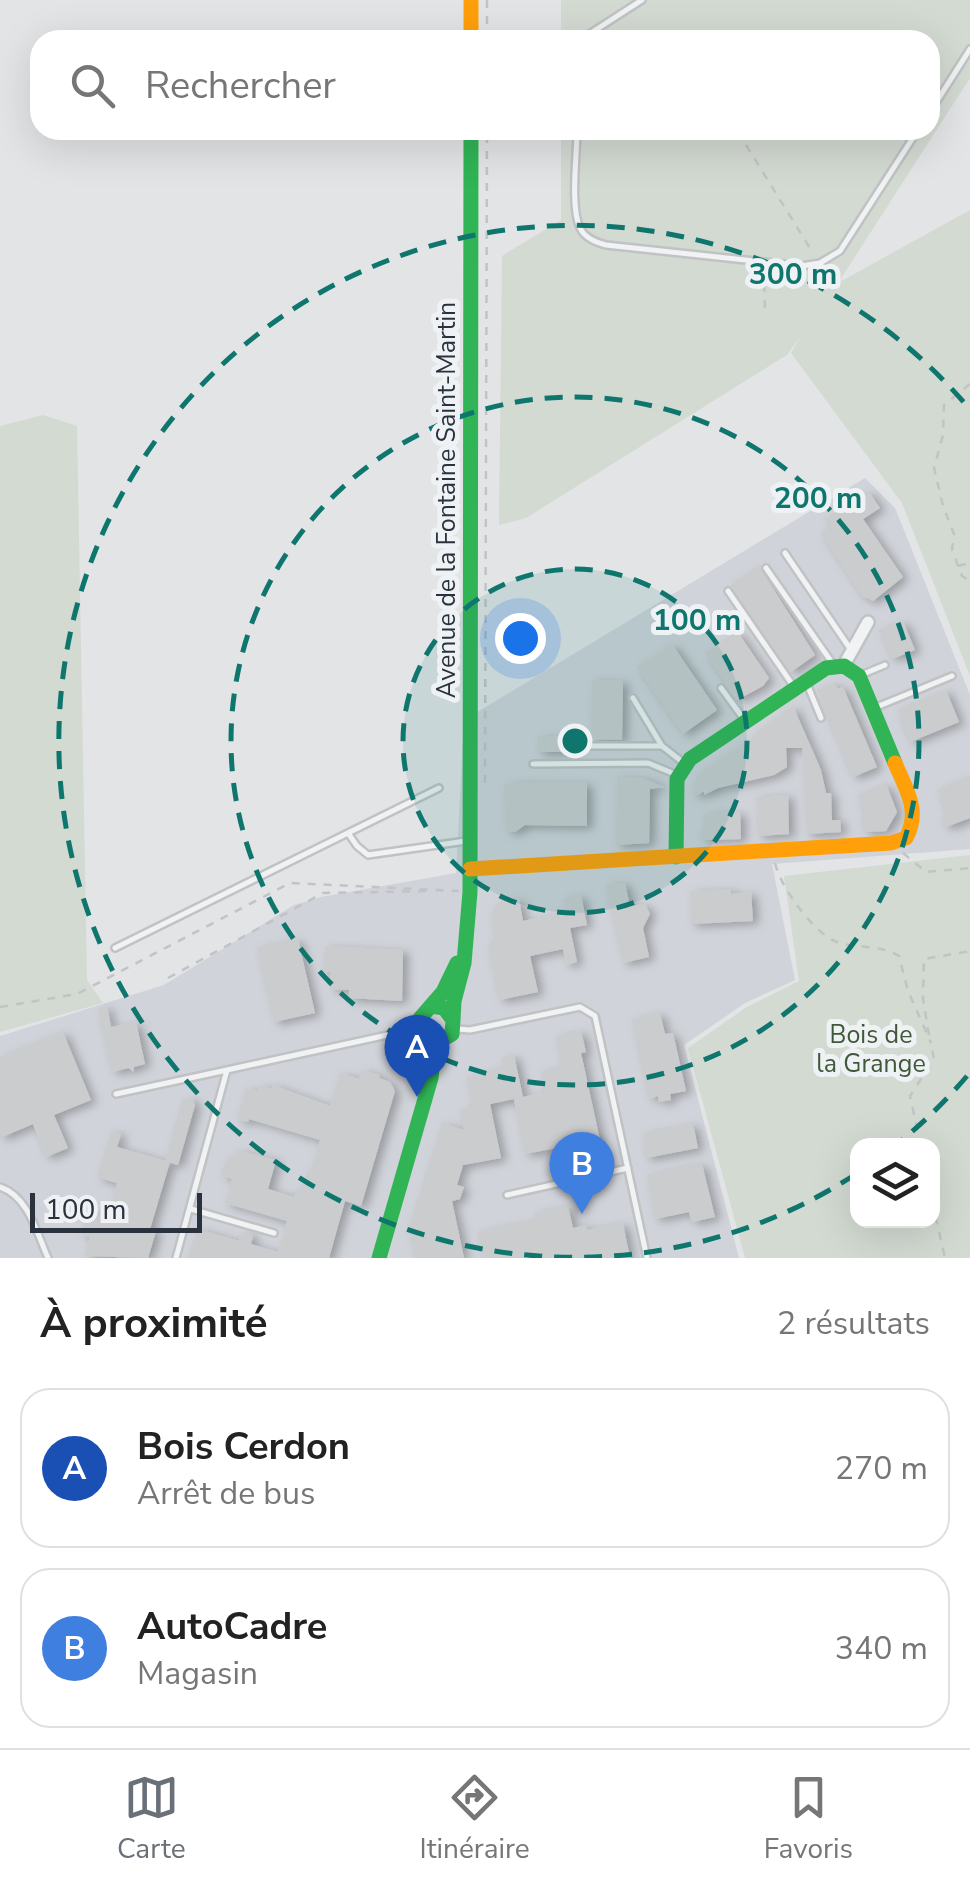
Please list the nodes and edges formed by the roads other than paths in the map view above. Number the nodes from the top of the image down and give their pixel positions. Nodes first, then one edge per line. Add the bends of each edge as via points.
1 (471, 0) edge
2 (642, 0) edge
3 (471, 30) edge
4 (596, 30) edge
5 (970, 49) edge
6 (940, 96) edge
7 (471, 140) edge
8 (577, 140) edge
9 (912, 140) edge
10 (785, 553) dead end
11 (766, 568) dead end
12 (728, 591) dead end
13 (868, 622) dead end
14 (843, 661) junction
15 (885, 664) dead end
16 (859, 676) junction
17 (952, 676) dead end
18 (801, 686) junction
19 (721, 688) dead end
20 (633, 698) dead end
21 (871, 709) junction
22 (821, 718) dead end
23 (747, 723) junction
24 (590, 746) dead end
25 (662, 746) junction
26 (532, 764) dead end
27 (682, 770) junction
28 (439, 788) dead end
29 (348, 833) junction
30 (469, 841) junction
31 (676, 857) junction
32 (470, 869) junction
33 (465, 946) junction
34 (115, 948) dead end
35 (432, 1006) junction
36 (454, 1024) junction
37 (416, 1029) junction
38 (436, 1044) junction
39 (227, 1070) junction
40 (116, 1094) dead end
41 (628, 1168) junction
42 (0, 1187) edge
43 (508, 1195) dead end
44 (189, 1209) junction
45 (274, 1233) dead end
46 (48, 1258) edge
47 (176, 1258) edge
48 (379, 1258) edge
49 (647, 1258) edge

1 - 3 main road
2 - 4 lane
5 - 6 lane
7 - 30 main road, Avenue de la Fontaine Saint-Martin
8 - 9 lane via 577,216 586,236 606,245 801,266 840,251
10 - 14 lane
11 - 14 lane
12 - 18 lane
13 - 14 street
14 - 16 main road
14 - 18 main road
15 - 16 lane
16 - 21 main road
17 - 21 lane
18 - 22 lane
18 - 23 main road
19 - 23 lane
20 - 25 lane
21 - 31 main road via 914,810 906,838
23 - 27 main road
24 - 25 lane
25 - 27 lane
26 - 27 lane via 648,763
27 - 31 main road
28 - 29 lane
29 - 30 lane via 368,855
29 - 34 lane
30 - 32 main road, Avenue de la Fontaine Saint-Martin
31 - 32 main road
32 - 33 main road, Avenue de la Fontaine Saint-Martin
33 - 35 main road
33 - 36 main road, Avenue de la Fontaine Saint-Martin
35 - 36 main road via 444,1008
35 - 37 main road via 421,1012
36 - 38 main road via 447,1040
36 - 41 lane via 470,1030 580,1008 590,1012 598,1021
37 - 38 main road
37 - 39 lane
38 - 48 main road
39 - 40 lane
39 - 44 lane
41 - 43 lane
41 - 49 lane
42 - 46 lane via 26,1208
44 - 45 lane
44 - 47 lane

